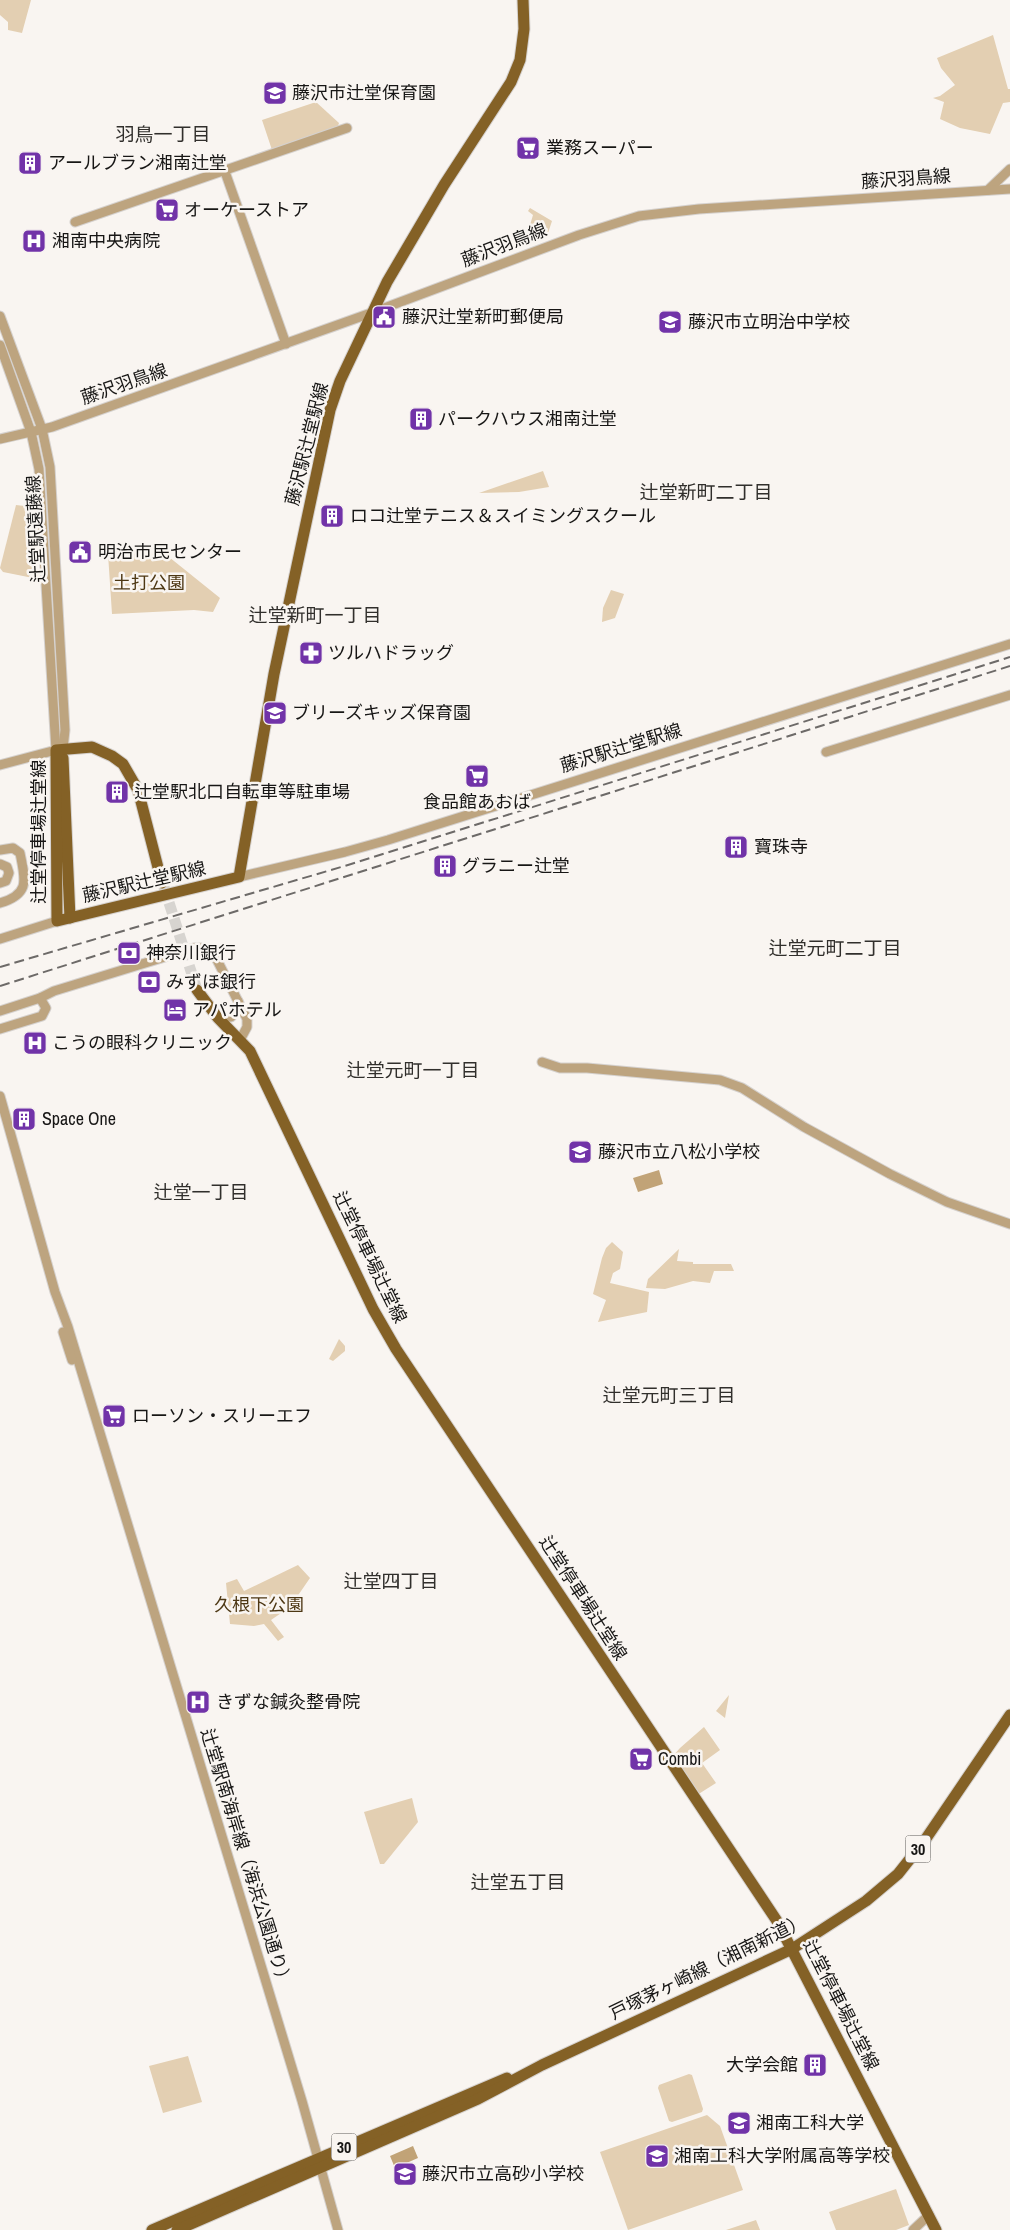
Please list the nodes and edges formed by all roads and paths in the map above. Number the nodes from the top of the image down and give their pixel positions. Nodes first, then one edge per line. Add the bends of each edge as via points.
1 (524, 0) edge
2 (347, 128) dead end
3 (224, 169) junction
4 (1010, 169) edge
5 (1010, 189) edge
6 (988, 190) junction
7 (75, 222) dead end
8 (370, 313) junction
9 (0, 316) edge
10 (286, 344) junction
11 (0, 345) edge
12 (42, 429) junction
13 (31, 432) junction
14 (0, 438) edge
15 (1010, 644) edge
16 (1010, 695) edge
17 (60, 749) junction
18 (826, 752) dead end
19 (0, 765) edge
20 (0, 850) edge
21 (0, 864) edge
22 (239, 877) junction
23 (0, 883) edge
24 (162, 883) tunnel mouth
25 (0, 903) edge
26 (70, 918) junction
27 (57, 921) junction
28 (0, 939) edge
29 (197, 990) tunnel mouth
30 (40, 998) junction
31 (238, 1001) junction
32 (0, 1011) edge
33 (218, 1018) junction
34 (0, 1029) edge
35 (240, 1040) junction
36 (542, 1062) dead end
37 (0, 1096) edge
38 (1010, 1224) edge
39 (1010, 1716) edge
40 (792, 1948) junction
41 (319, 2163) junction
42 (929, 2215) junction
43 (152, 2230) edge
44 (177, 2230) edge
45 (338, 2230) edge
46 (913, 2230) edge
47 (936, 2230) edge

1 - 8 main road, 藤沢駅辻堂駅線 via 520,60 511,82 444,186
2 - 3 street
3 - 7 street
3 - 10 street
4 - 6 street
5 - 6 street, 藤沢羽鳥線
6 - 8 street, 藤沢羽鳥線 via 699,209 639,216
8 - 10 street, 藤沢羽鳥線
8 - 22 main road, 藤沢駅辻堂駅線 via 330,410 272,686
9 - 12 street, 辻堂駅遠藤線
10 - 12 street, 藤沢羽鳥線
11 - 13 street, 辻堂駅遠藤線
12 - 13 street, 藤沢羽鳥線
12 - 17 street, 辻堂駅遠藤線 via 52,494 64,730
13 - 14 street, 藤沢羽鳥線
13 - 17 street, 辻堂駅遠藤線 via 39,469
15 - 22 street, 藤沢駅辻堂駅線 via 388,840
16 - 18 street
17 - 19 street
17 - 24 main road, 辻堂停車場辻堂線 via 92,747 112,756 130,774 138,790
17 - 26 main road, 辻堂停車場辻堂線
17 - 27 main road, 辻堂停車場辻堂線
20 - 25 street via 12,848 20,854 24,885 16,896
21 - 23 street via 7,867 9,873 6,881
22 - 26 main road, 藤沢駅辻堂駅線
26 - 27 main road, 藤沢駅辻堂駅線
27 - 28 street
29 - 33 main road, 辻堂停車場辻堂線
30 - 31 street via 194,948 211,951
30 - 32 street
30 - 34 street via 46,1008 42,1016
31 - 33 street via 231,1017
31 - 35 street via 247,1019 247,1027
33 - 35 main road, 辻堂停車場辻堂線
35 - 40 main road, 辻堂停車場辻堂線 via 250,1051 374,1309 396,1348 742,1867
36 - 38 street via 560,1068 720,1080 742,1088 804,1127 890,1174 947,1202
37 - 41 street, 辻堂駅南海岸線（海浜公園通り） via 59,1304 67,1347 83,1382
39 - 40 main road, 戸塚茅ヶ崎線（湘南新道） / 30 via 898,1874 866,1901
40 - 41 main road, 戸塚茅ヶ崎線（湘南新道） / 30 via 537,2067 478,2099
40 - 42 main road, 辻堂停車場辻堂線
41 - 43 main road, 戸塚茅ヶ崎線（湘南新道） / 30
41 - 44 main road, 戸塚茅ヶ崎線（湘南新道） / 30
41 - 45 street, 辻堂駅南海岸線（海浜公園通り）
42 - 46 street
42 - 47 main road, 辻堂停車場辻堂線

